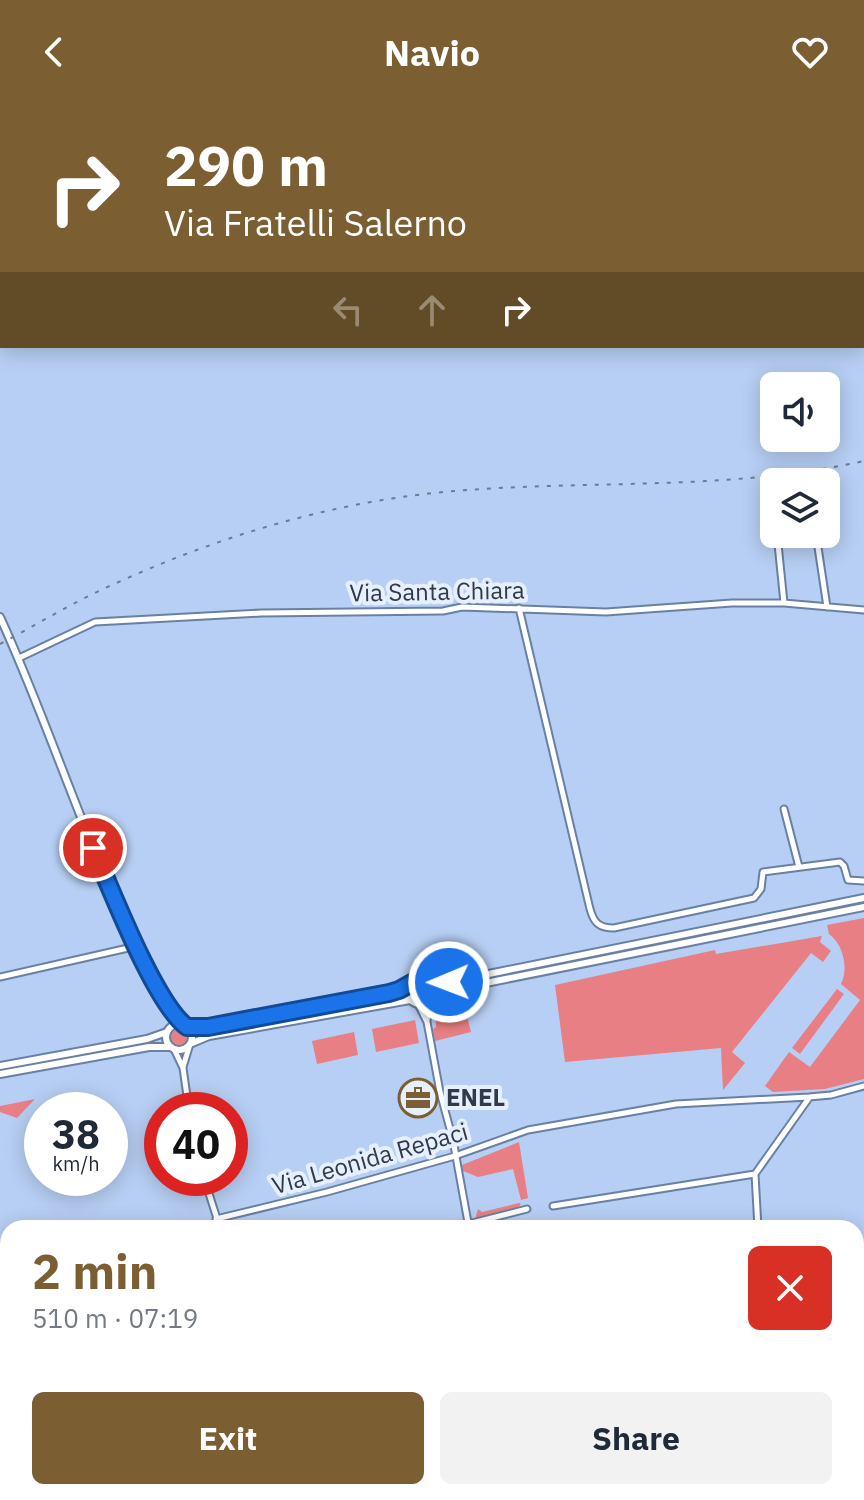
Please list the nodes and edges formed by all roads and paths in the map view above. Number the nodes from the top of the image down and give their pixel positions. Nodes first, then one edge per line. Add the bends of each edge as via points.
1 (778, 548) edge
2 (818, 548) edge
3 (784, 603) junction
4 (827, 607) junction
5 (519, 608) junction
6 (864, 610) edge
7 (1, 621) edge
8 (19, 658) junction
9 (784, 809) dead end
10 (799, 867) junction
11 (864, 881) edge
12 (864, 898) edge
13 (864, 907) edge
14 (137, 946) junction
15 (0, 977) edge
16 (427, 981) junction
17 (409, 985) junction
18 (430, 998) junction
19 (410, 1000) junction
20 (418, 1004) junction
21 (168, 1008) junction
22 (427, 1022) junction
23 (185, 1026) junction
24 (168, 1031) junction
25 (190, 1044) junction
26 (173, 1048) junction
27 (0, 1066) edge
28 (183, 1068) junction
29 (0, 1074) edge
30 (864, 1086) edge
31 (186, 1092) edge
32 (809, 1097) junction
33 (455, 1156) junction
34 (755, 1174) junction
35 (209, 1196) edge
36 (553, 1206) dead end
37 (527, 1209) dead end
38 (216, 1219) joint
39 (467, 1220) edge
40 (489, 1220) edge
41 (758, 1220) edge

1 - 3 street
2 - 4 street
3 - 4 street, Via Santa Chiara
3 - 5 street, Via Santa Chiara via 606,612
4 - 6 street, Via Santa Chiara
5 - 8 street, Via Santa Chiara via 95,622
5 - 10 street via 594,921 614,928 750,899 761,889 763,872
7 - 8 street
8 - 14 street
9 - 10 street
10 - 11 street via 840,862 848,880
12 - 16 street via 449,982
13 - 18 street
14 - 15 street
14 - 21 street
16 - 17 street
16 - 18 street
17 - 19 street
17 - 23 street via 294,1012
18 - 20 street
18 - 22 street
19 - 20 street
19 - 25 street via 209,1036
20 - 22 street
21 - 23 street
21 - 24 street
22 - 33 street
23 - 24 street
23 - 25 street via 192,1033
24 - 26 street
24 - 27 street
25 - 26 street
25 - 28 street
26 - 28 street
26 - 29 street via 149,1047
28 - 31 street
30 - 32 street, Via Leonida Repaci
32 - 33 street, Via Leonida Repaci via 676,1104 608,1114 528,1130
32 - 34 street
33 - 38 street, Via Leonida Repaci
33 - 39 street
34 - 36 street
34 - 41 street
35 - 38 street
37 - 40 street

